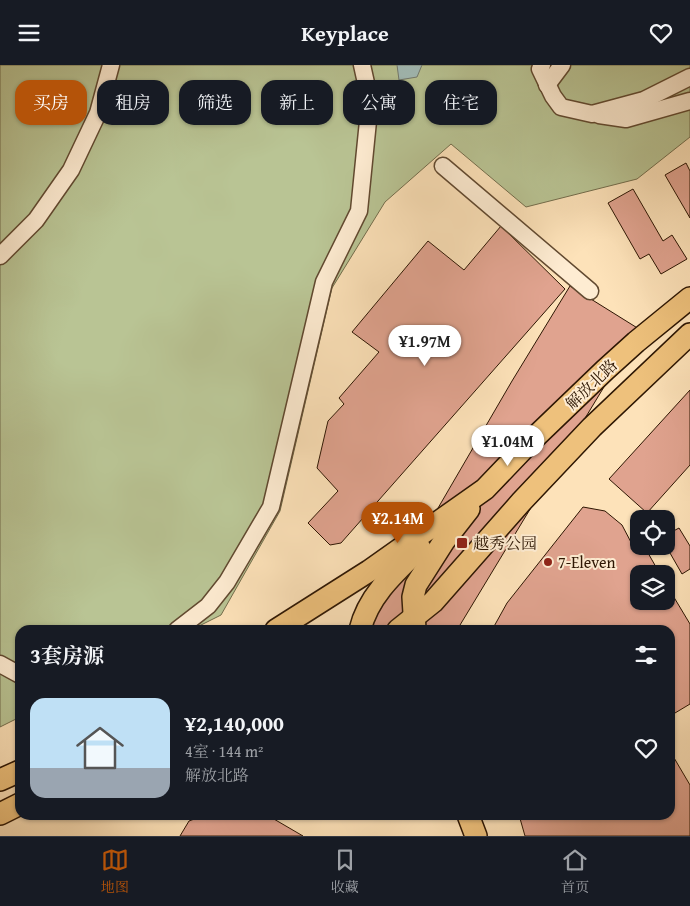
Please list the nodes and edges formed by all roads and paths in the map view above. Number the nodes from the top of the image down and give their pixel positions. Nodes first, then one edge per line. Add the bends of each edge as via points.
1 (111, 65) edge
2 (362, 65) edge
3 (542, 65) edge
4 (562, 65) edge
5 (690, 77) edge
6 (548, 85) junction
7 (690, 101) edge
8 (592, 114) junction
9 (444, 167) dead end
10 (0, 256) edge
11 (590, 291) dead end
12 (690, 298) edge
13 (690, 334) edge
14 (485, 489) junction
15 (416, 585) junction
16 (433, 602) junction
17 (183, 625) edge
18 (284, 625) edge
19 (362, 625) edge
20 (409, 625) edge
21 (410, 625) edge
22 (0, 664) edge
23 (15, 672) edge
24 (15, 773) edge
25 (0, 780) edge
26 (15, 806) edge
27 (0, 814) edge
28 (470, 820) edge
29 (476, 836) edge

1 - 10 street via 98,113 71,170 36,219
2 - 17 street via 370,101 359,211 324,282 271,507 227,582 208,606
3 - 6 street via 540,69
4 - 6 street
5 - 8 street via 644,100
6 - 8 street via 561,107
7 - 8 street via 626,119
9 - 11 street
12 - 14 main road, 解放北路 via 605,370
13 - 16 main road, 解放北路 via 586,434
14 - 15 main road via 444,541
14 - 18 main road, 解放北路 via 369,571
14 - 19 main road via 382,587 368,606
15 - 16 main road via 422,596
15 - 20 main road
16 - 21 main road, 解放北路
22 - 23 street
24 - 25 main road
26 - 27 main road
28 - 29 main road

